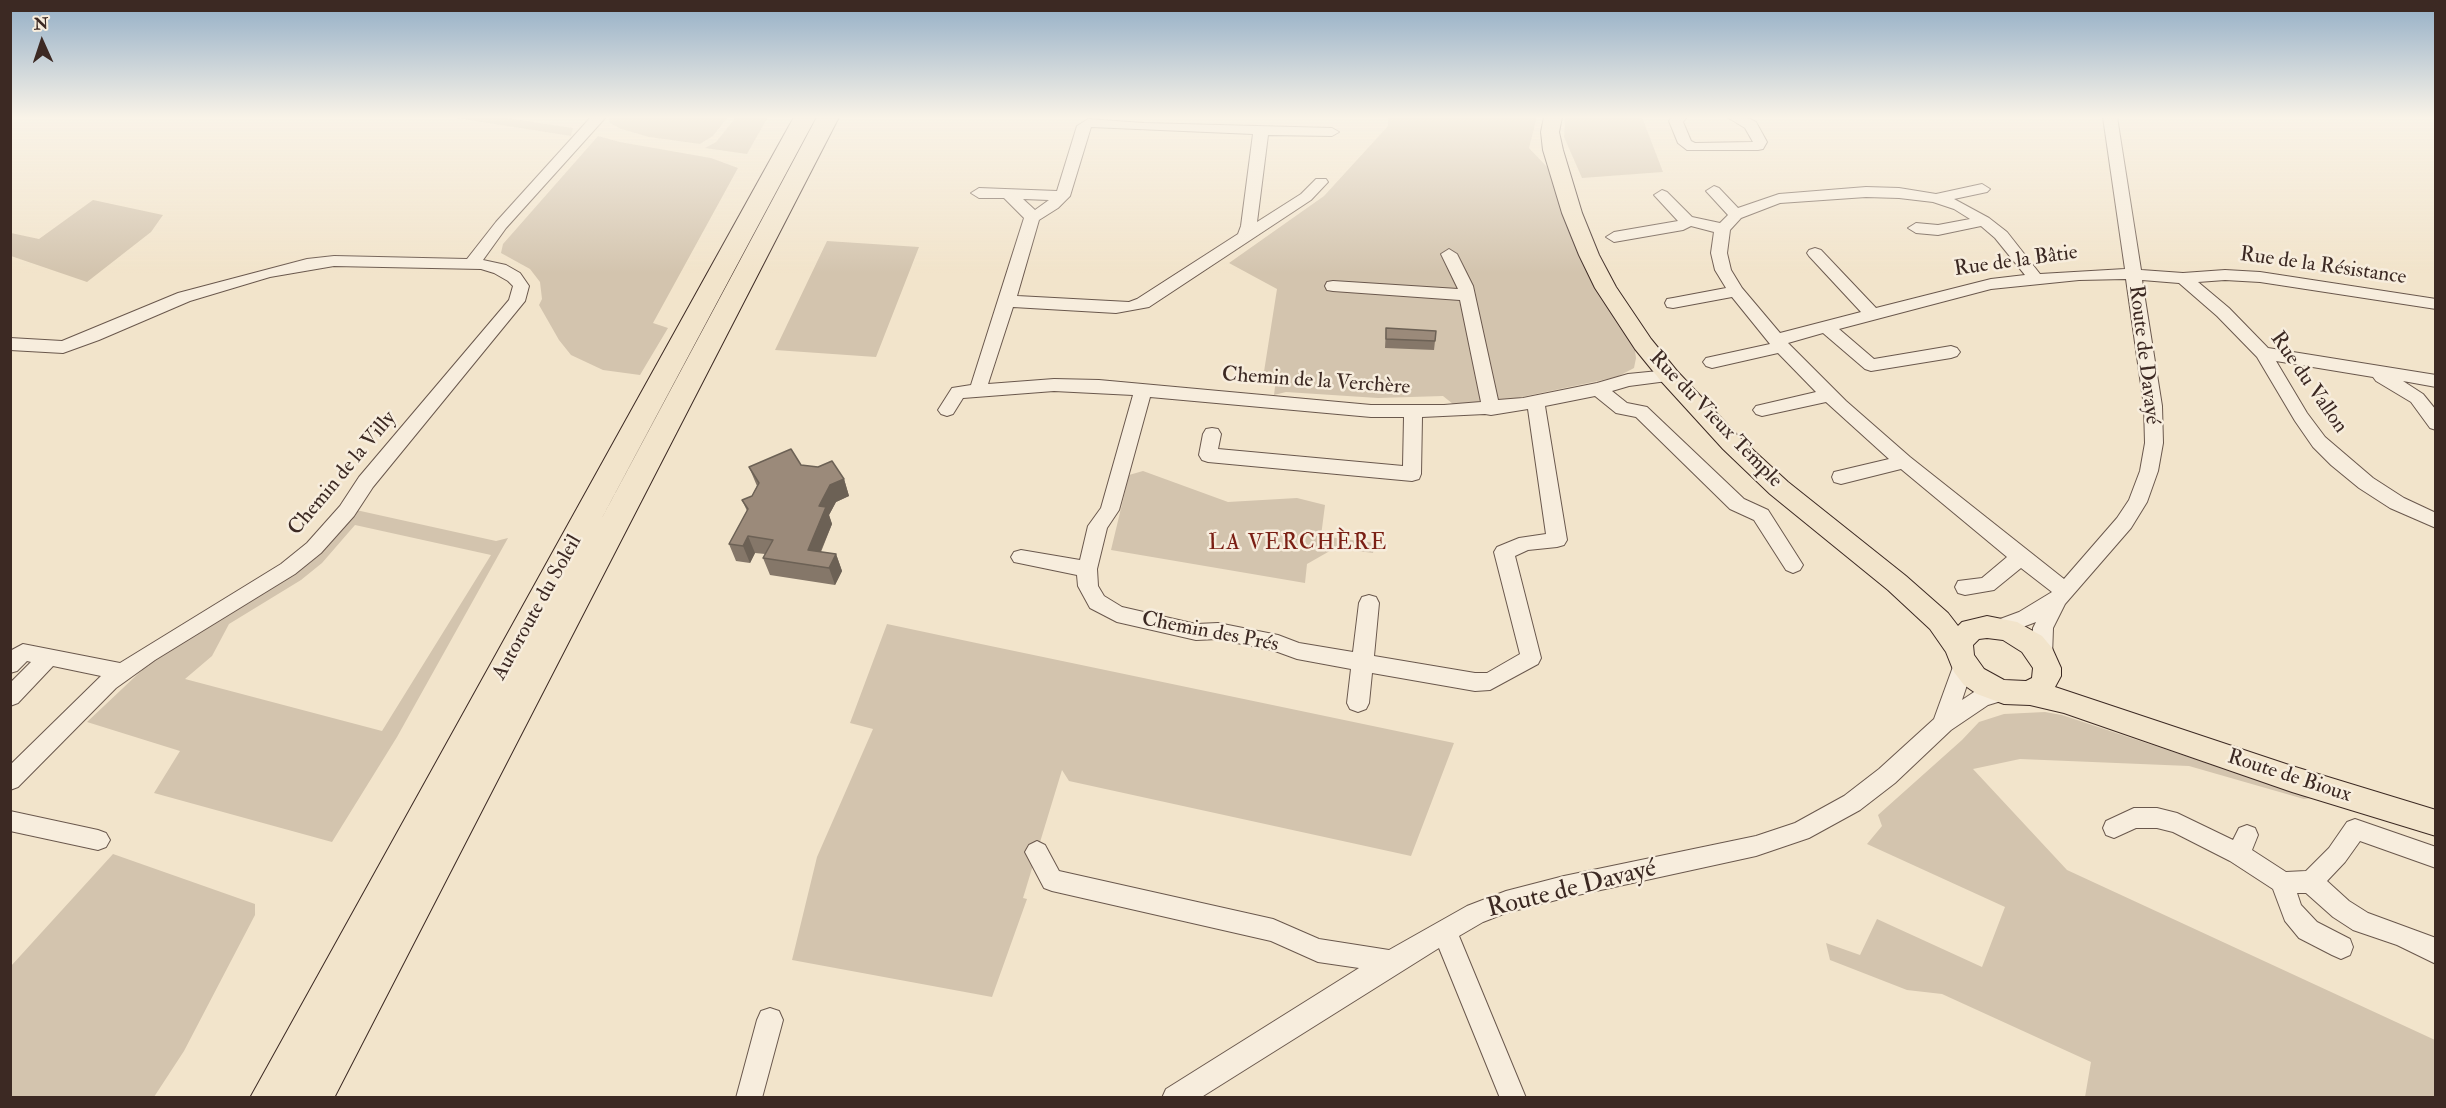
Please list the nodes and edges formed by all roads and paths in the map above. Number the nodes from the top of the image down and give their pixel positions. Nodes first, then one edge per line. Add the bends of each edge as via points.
1 (552, 169) edge
2 (777, 169) edge
3 (801, 169) edge
4 (1071, 169) edge
5 (1256, 169) edge
6 (1558, 169) edge
7 (2117, 169) edge
8 (1321, 183) dead end
9 (1982, 189) dead end
10 (1714, 191) dead end
11 (979, 193) dead end
12 (1006, 194) junction
13 (1662, 195) dead end
14 (1062, 196) junction
15 (1935, 198) junction
16 (1736, 215) junction
17 (1032, 218) junction
18 (1687, 220) junction
19 (1984, 221) junction
20 (1723, 228) junction
21 (1916, 228) dead end
22 (1245, 236) junction
23 (1614, 237) dead end
24 (1815, 253) dead end
25 (1449, 254) dead end
26 (472, 263) junction
27 (2133, 274) junction
28 (2183, 278) junction
29 (2036, 279) junction
30 (1333, 286) dead end
31 (1736, 291) junction
32 (1467, 295) junction
33 (1007, 301) junction
34 (1673, 303) dead end
35 (2436, 304) edge
36 (1873, 315) junction
37 (1826, 327) junction
38 (13, 340) edge
39 (1779, 343) junction
40 (1951, 352) dead end
41 (2263, 353) junction
42 (1712, 362) dead end
43 (2371, 371) junction
44 (1669, 376) junction
45 (2436, 383) edge
46 (978, 389) junction
47 (1598, 389) junction
48 (1143, 390) junction
49 (1830, 395) junction
50 (2417, 399) junction
51 (1536, 402) junction
52 (1491, 409) junction
53 (947, 410) dead end
54 (1762, 410) dead end
55 (1413, 412) junction
56 (2436, 424) edge
57 (1212, 434) dead end
58 (1904, 462) junction
59 (1840, 477) dead end
60 (2436, 521) edge
61 (1021, 557) dead end
62 (2021, 557) junction
63 (1793, 565) dead end
64 (1086, 569) junction
65 (1897, 583) junction
66 (1965, 587) dead end
67 (2062, 595) junction
68 (1369, 603) dead end
69 (1993, 627) junction
70 (1961, 656) junction
71 (49, 657) junction
72 (1361, 662) junction
73 (2045, 662) junction
74 (10, 665) edge
75 (123, 672) junction
76 (20, 675) edge
77 (2017, 693) junction
78 (10, 697) edge
79 (1358, 703) dead end
80 (1943, 724) junction
81 (2144, 727) junction
82 (10, 780) edge
83 (2364, 801) junction
84 (10, 821) edge
85 (2436, 823) edge
86 (2114, 828) dead end
87 (2355, 829) junction
88 (98, 840) dead end
89 (1037, 852) dead end
90 (2436, 858) edge
91 (2311, 882) junction
92 (2283, 883) junction
93 (1444, 930) junction
94 (2341, 947) dead end
95 (2436, 953) edge
96 (1391, 962) junction
97 (770, 1020) dead end
98 (270, 1098) edge
99 (312, 1098) edge
100 (749, 1098) edge
101 (1175, 1098) edge
102 (1513, 1098) edge

1 - 26 street
2 - 98 highway, Autoroute du Soleil
3 - 99 highway, Autoroute du Soleil
4 - 14 street
5 - 22 street
6 - 44 main road, Rue du Vieux Temple via 1572,213 1606,288
7 - 27 street, Route de Davayé
8 - 22 street
9 - 15 street
10 - 16 street
11 - 12 street
12 - 14 street
12 - 17 street
13 - 18 street
14 - 17 street
15 - 16 street via 1899,193 1826,194 1779,199
15 - 19 street
16 - 20 street
17 - 33 street
18 - 20 street
18 - 23 street via 1683,225
19 - 21 street via 1938,230
19 - 29 street via 2001,235
20 - 31 street via 1719,253 1723,270
22 - 33 street via 1143,303 1130,307
24 - 36 street
25 - 32 street
26 - 38 street via 307,264 184,297 63,347
26 - 75 street, Chemin de la Villy via 500,269 514,277 521,286 517,302 346,511 314,548 288,568
27 - 28 street, Rue de la Résistance
27 - 29 street, Rue de la Bâtie
27 - 67 street, Route de Davayé via 2153,406 2154,443 2149,471 2138,502 2124,523
28 - 35 street, Rue de la Résistance via 2276,278
28 - 41 street, Rue du Vallon
29 - 36 street, Rue de la Bâtie via 1956,291
30 - 32 street
31 - 34 street
31 - 39 street
32 - 52 street
33 - 46 street
36 - 37 street, Rue de la Bâtie
37 - 39 street, Rue de la Bâtie
37 - 40 street via 1871,365
39 - 42 street, Rue de la Bâtie
39 - 49 street
41 - 43 street
41 - 60 street, Rue du Vallon via 2301,417 2337,460 2397,503
43 - 45 street
43 - 50 street
44 - 47 street, Chemin de la Verchère via 1628,380
44 - 65 main road, Rue du Vieux Temple via 1779,488
45 - 50 street
46 - 48 street, Chemin de la Verchère via 1054,386
46 - 53 street, Chemin de la Verchère via 958,392
47 - 51 street, Chemin de la Verchère
47 - 63 street via 1622,409 1641,411 1737,504 1761,515
48 - 55 street, Chemin de la Verchère via 1348,410
48 - 64 street via 1110,510 1098,526
49 - 54 street
49 - 58 street
50 - 56 street
51 - 52 street, Chemin de la Verchère
51 - 72 street, Chemin des Prés via 1557,540 1526,543 1504,552 1531,658 1490,681 1475,682
52 - 55 street, Chemin de la Verchère
55 - 57 street via 1412,474 1208,455
58 - 59 street
58 - 62 street
61 - 64 street
62 - 66 street via 1987,585
62 - 67 street
64 - 72 street, Chemin des Prés via 1088,586 1097,602 1117,614
65 - 69 main road, Rue du Vieux Temple via 1949,611
65 - 70 main road, Rue du Vieux Temple via 1939,621
67 - 69 street, Route de Davayé via 2026,618
67 - 73 street, Route de Davayé via 2043,628
68 - 72 street
69 - 70 main road via 1964,635
69 - 73 main road via 2032,644
70 - 77 main road via 1974,677 1987,686
70 - 80 street
71 - 74 street via 23,652
71 - 75 street
71 - 76 street
72 - 79 street
73 - 77 main road via 2047,676 2042,686
73 - 81 main road, Route de Bioux via 2088,699
75 - 82 street, Chemin de la Villy
76 - 78 street
77 - 80 street, Route de Davayé via 1982,698
77 - 81 main road, Route de Bioux via 2064,701
80 - 93 street, Route de Davayé via 1852,803 1801,831 1756,846 1506,902
81 - 83 main road, Route de Bioux
83 - 85 main road, Route de Bioux
83 - 87 street
84 - 88 street
86 - 92 street via 2134,818 2177,823 2243,845
87 - 90 street
87 - 91 street
89 - 96 street via 1052,880 1273,930 1318,950
91 - 92 street
91 - 95 street via 2361,922 2401,935
92 - 94 street via 2293,913 2308,930
93 - 96 street, Route de Davayé
93 - 102 street
96 - 101 street, Route de Davayé
97 - 100 street

